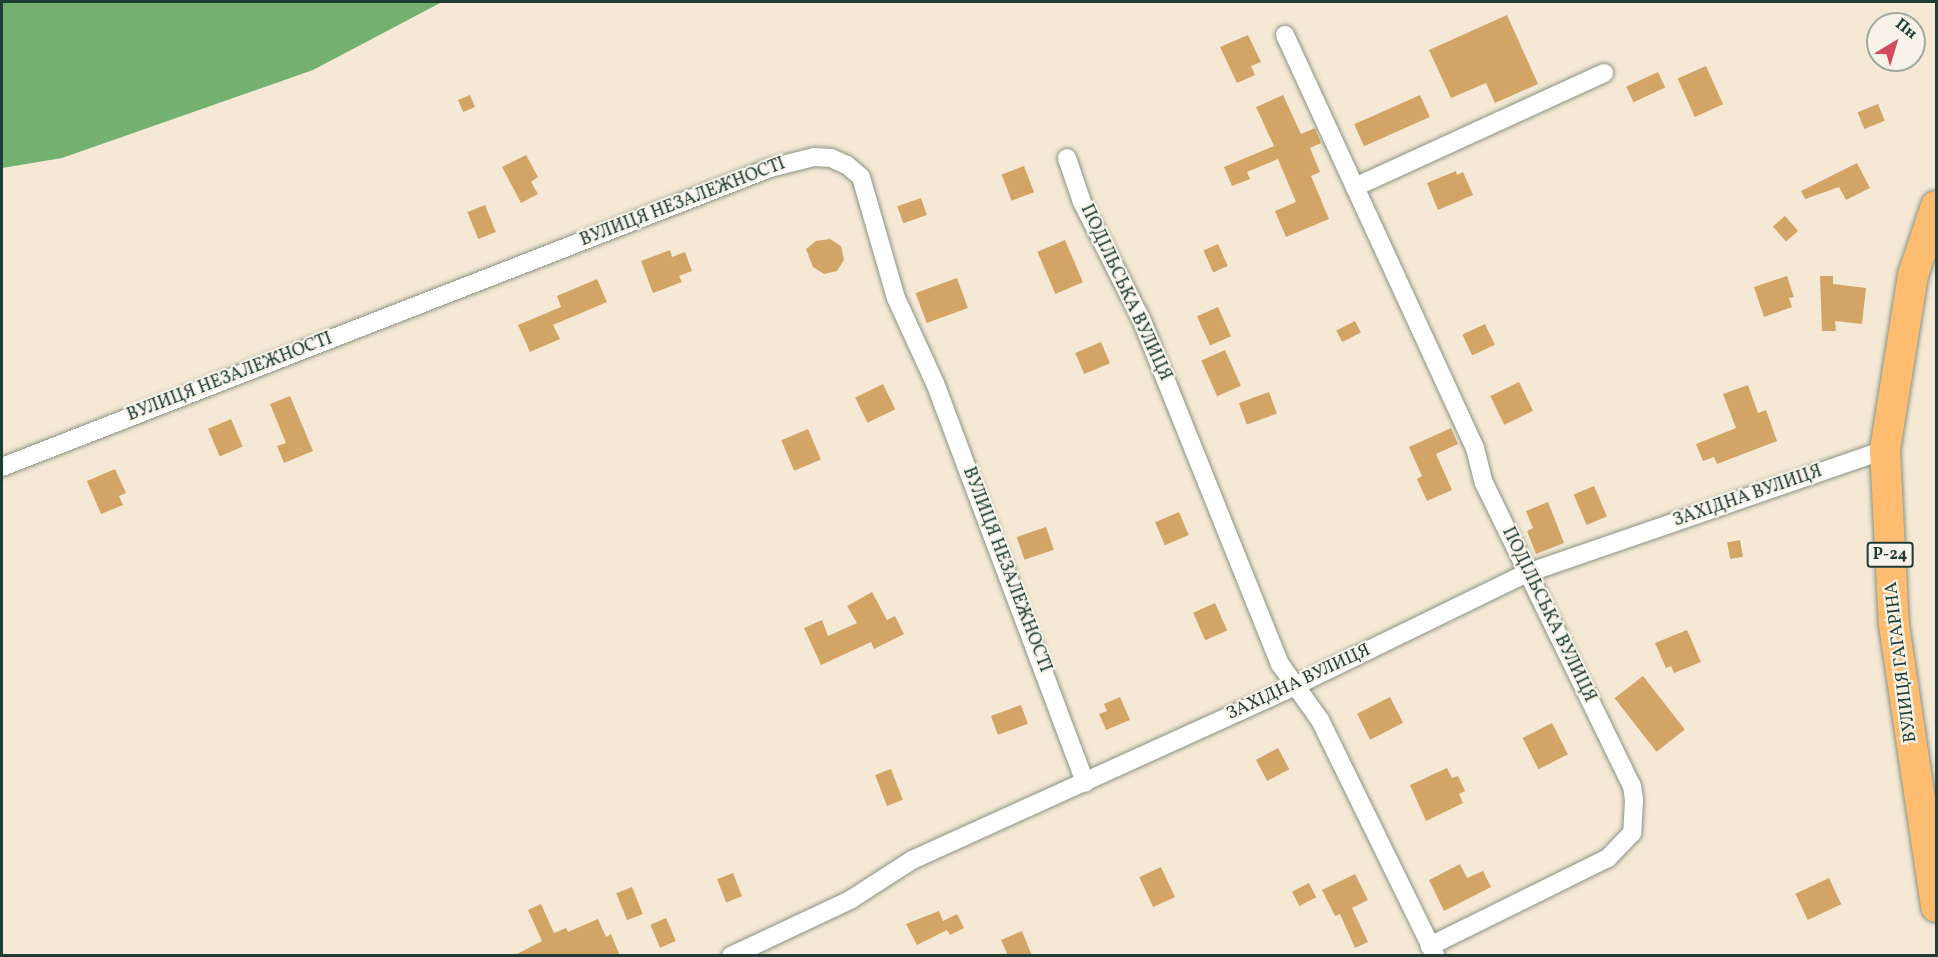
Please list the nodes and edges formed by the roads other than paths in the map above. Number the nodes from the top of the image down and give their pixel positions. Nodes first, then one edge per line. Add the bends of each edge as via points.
1 (1286, 35) dead end
2 (1604, 74) dead end
3 (1067, 158) dead end
4 (1355, 187) junction
5 (1936, 206) edge
6 (1885, 450) junction
7 (2, 467) edge
8 (1527, 573) junction
9 (1293, 687) junction
10 (1085, 783) junction
11 (1936, 908) edge
12 (1431, 952) edge
13 (731, 956) edge

1 - 4 street, ПОДІЛЬСЬКА ВУЛИЦЯ
2 - 4 street
3 - 9 street, ПОДІЛЬСЬКА ВУЛИЦЯ via 1082,202 1142,321 1280,664
4 - 8 street, ПОДІЛЬСЬКА ВУЛИЦЯ via 1475,448 1484,483
5 - 6 main road, ВУЛИЦЯ ГАГАРІНА / Р-24 via 1912,275
6 - 8 street, ЗАХІДНА ВУЛИЦЯ
6 - 11 main road, ВУЛИЦЯ ГАГАРІНА / Р-24 via 1894,625
7 - 10 street, ВУЛИЦЯ НЕЗАЛЕЖНОСТІ via 770,168 814,157 831,158 861,177 896,298 935,383
8 - 9 street, ЗАХІДНА ВУЛИЦЯ
8 - 12 street, ПОДІЛЬСЬКА ВУЛИЦЯ via 1632,786 1632,832 1608,858
9 - 10 street, ЗАХІДНА ВУЛИЦЯ
9 - 12 street, ПОДІЛЬСЬКА ВУЛИЦЯ via 1320,720
10 - 13 street, ЗАХІДНА ВУЛИЦЯ via 912,860 850,900

